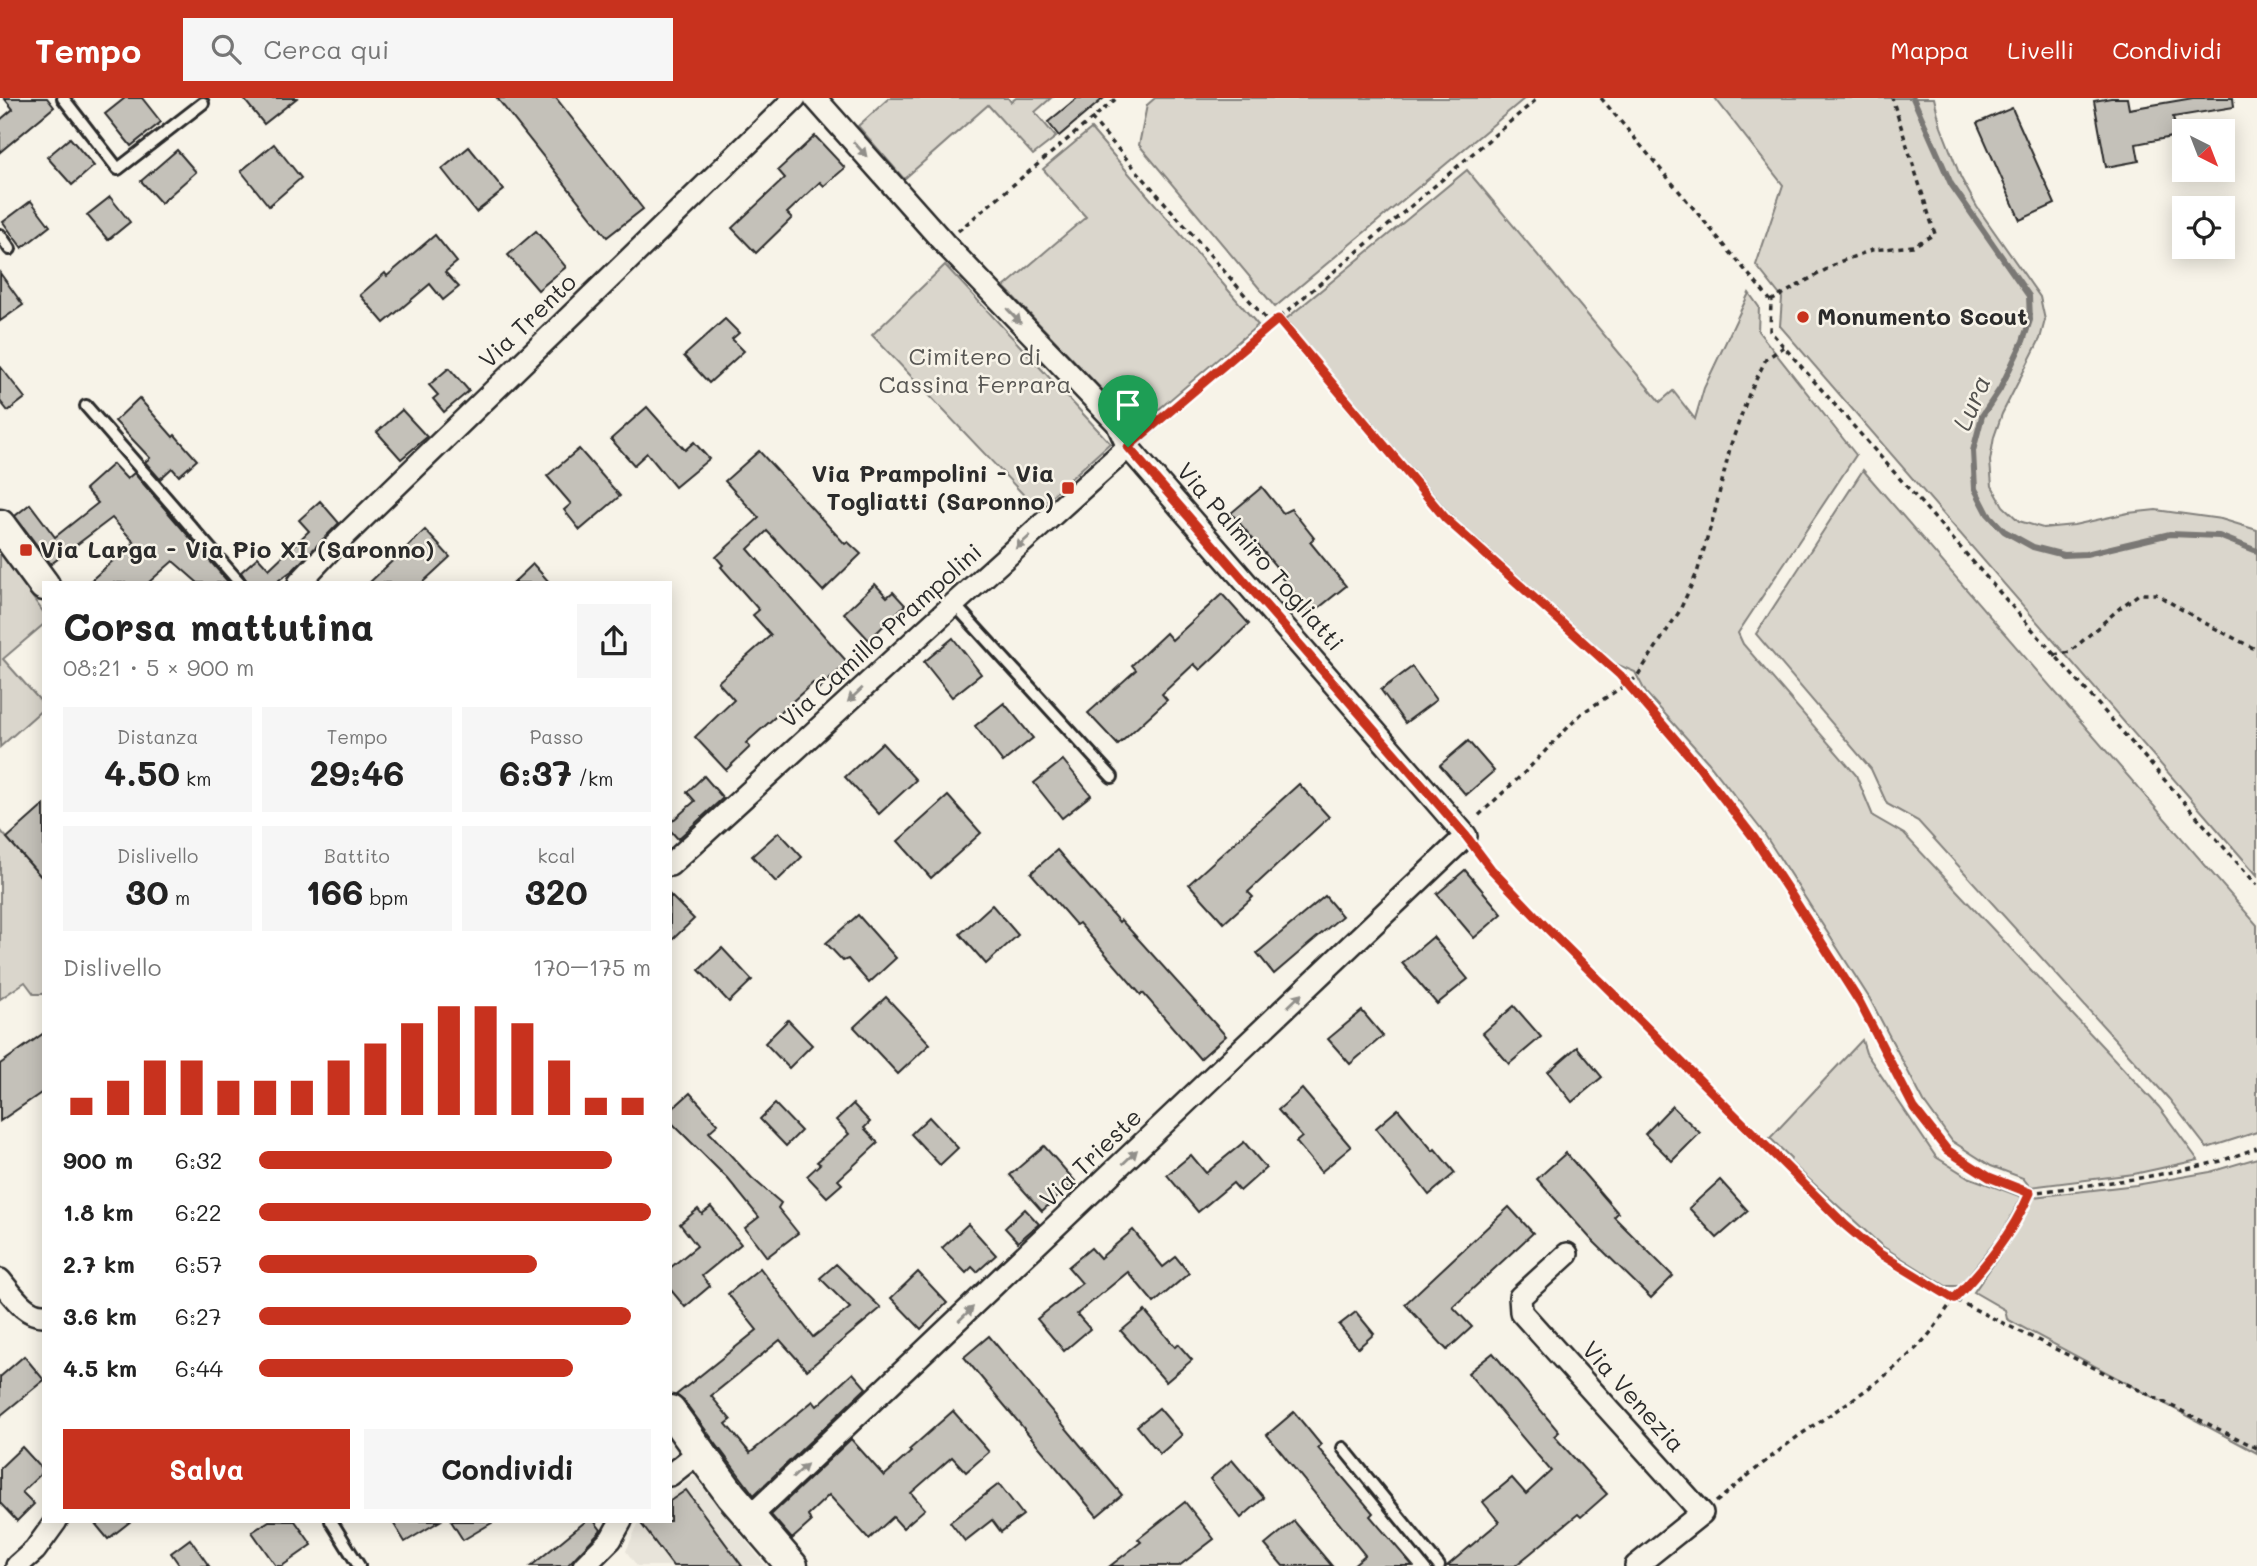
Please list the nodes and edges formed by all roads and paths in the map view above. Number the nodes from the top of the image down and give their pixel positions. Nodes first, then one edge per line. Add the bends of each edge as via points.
1 (63, 98) edge
2 (795, 98) edge
3 (815, 98) edge
4 (1117, 98) edge
5 (1538, 98) edge
6 (1601, 98) edge
7 (1892, 98) edge
8 (203, 103) dead end
9 (1091, 118) junction
10 (0, 235) edge
11 (943, 243) junction
12 (10, 249) dead end
13 (1771, 301) junction
14 (1278, 319) junction
15 (1270, 325) junction
16 (1784, 347) junction
17 (86, 406) dead end
18 (1128, 447) junction
19 (0, 525) edge
20 (238, 581) edge
21 (301, 581) edge
22 (42, 582) edge
23 (954, 604) junction
24 (2257, 650) edge
25 (2054, 655) junction
26 (1627, 684) junction
27 (1112, 777) dead end
28 (1466, 836) junction
29 (672, 863) edge
30 (2257, 885) edge
31 (2257, 1149) edge
32 (2030, 1193) junction
33 (1567, 1254) dead end
34 (0, 1280) edge
35 (1954, 1299) junction
36 (42, 1315) edge
37 (672, 1414) edge
38 (1343, 1448) dead end
39 (2257, 1448) edge
40 (699, 1452) junction
41 (672, 1473) edge
42 (1702, 1513) junction
43 (750, 1517) junction
44 (55, 1523) edge
45 (332, 1523) edge
46 (620, 1523) edge
47 (17, 1566) edge
48 (359, 1566) edge
49 (584, 1566) edge
50 (792, 1566) edge
51 (1439, 1566) edge
52 (1636, 1566) edge

1 - 8 lane via 118,169
2 - 21 street, Via Trento
3 -> 11 street, Via Palmiro Togliatti
4 - 9 path
5 - 14 path
6 - 13 path
7 - 13 path via 1935,234 1913,246 1872,250 1839,262
9 - 11 path
9 - 15 path
10 - 12 lane
11 -> 18 street, Via Palmiro Togliatti via 1117,424
13 - 16 path via 1770,331
14 - 15 path
14 - 26 path via 1446,519
15 - 18 path
16 - 25 path
16 - 26 path via 1766,359 1749,394 1697,573 1679,612 1636,678
17 - 20 lane
18 -> 23 street, Via Camillo Prampolini
18 - 28 street, Via Palmiro Togliatti
19 - 22 street
23 - 27 lane
23 -> 29 street, Via Camillo Prampolini
24 - 25 path via 2156,594 2139,594 2070,652
25 - 30 path
26 - 28 path via 1582,713 1473,821
26 - 32 path via 1754,838 1860,1003 1914,1108 1947,1150 1989,1177
28 - 35 path via 1546,927 1817,1198 1877,1252
43 -> 28 street, Via Trieste
31 - 32 path via 2134,1180
32 - 35 path via 2006,1238
33 - 42 street, Via Venezia via 1520,1297 1521,1312
34 - 36 street via 24,1308
35 - 39 path
35 - 42 path via 1924,1340 1868,1390 1800,1435
37 - 40 street
38 - 51 lane
40 - 41 street
40 - 43 street
42 - 52 street
43 - 50 street
44 - 47 street
45 - 48 lane
46 - 49 street

